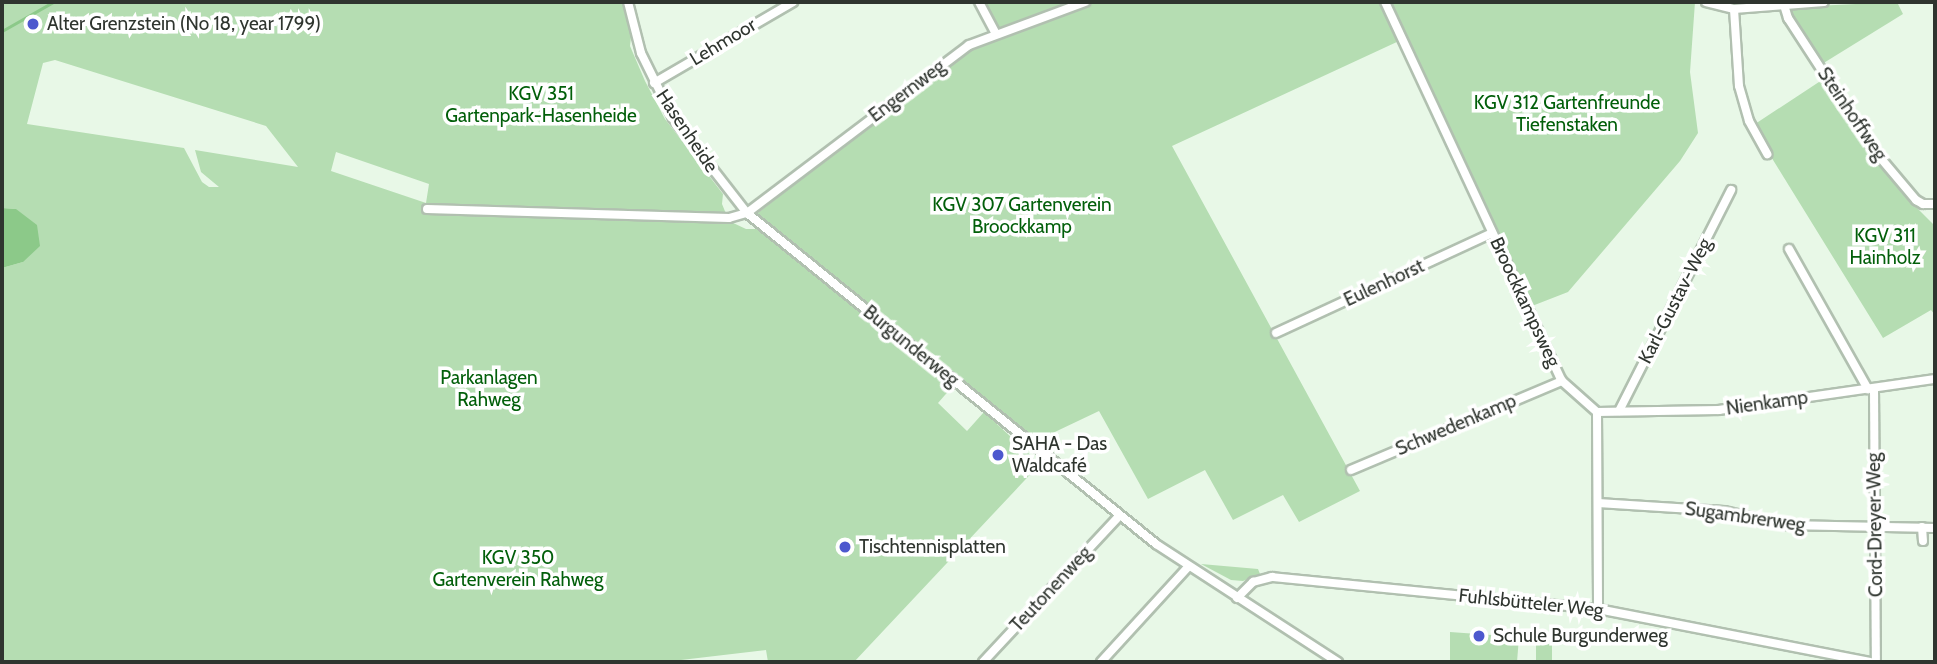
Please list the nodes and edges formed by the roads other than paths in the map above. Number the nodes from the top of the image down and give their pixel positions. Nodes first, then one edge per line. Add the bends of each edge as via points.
1 (628, 2) edge
2 (793, 2) edge
3 (979, 2) edge
4 (1085, 2) edge
5 (1385, 2) edge
6 (1706, 2) edge
7 (1824, 2) edge
8 (1784, 5) junction
9 (1734, 9) junction
10 (996, 34) junction
11 (654, 83) junction
12 (1767, 154) dead end
13 (1731, 190) dead end
14 (1935, 204) edge
15 (427, 209) dead end
16 (747, 213) junction
17 (1492, 233) junction
18 (1789, 249) dead end
19 (1276, 333) dead end
20 (1935, 379) edge
21 (1562, 381) junction
22 (1871, 389) junction
23 (1619, 411) junction
24 (1597, 412) junction
25 (1351, 470) dead end
26 (1598, 503) junction
27 (1119, 516) junction
28 (1875, 527) junction
29 (1922, 527) junction
30 (1935, 528) edge
31 (1923, 541) dead end
32 (1188, 567) junction
33 (1237, 598) junction
34 (1598, 609) junction
35 (984, 662) edge
36 (1101, 662) edge
37 (1338, 662) edge
38 (1870, 662) edge
39 (1876, 662) edge

1 - 11 street, Hasenheide
2 - 11 street, Lehmoor
3 - 10 street
4 - 10 street, Engernweg
5 - 17 street, Broockkampsweg
6 - 9 street
7 - 8 street
8 - 9 street
8 - 14 street, Steinhoffweg via 1873,149 1916,200
9 - 12 street via 1739,86 1749,121
10 - 16 street, Engernweg via 962,50
11 - 16 street, Hasenheide via 673,118
13 - 23 street, Karl-Gustav-Weg
15 - 16 street via 729,218
16 - 27 street, Burgunderweg
17 - 19 street, Eulenhorst
17 - 21 street, Broockkampsweg
18 - 22 street, Cord-Dreyer-Weg
20 - 22 street, Nienkamp
21 - 24 street, Broockkampsweg
21 - 25 street, Schwedenkamp
22 - 23 street, Nienkamp via 1719,410
22 - 28 street, Cord-Dreyer-Weg
23 - 24 street, Nienkamp
24 - 26 street
26 - 28 street, Sugambrerweg via 1724,512 1785,525
26 - 34 street
27 - 32 street, Burgunderweg
27 - 35 street, Teutonenweg
28 - 29 street, Sugambrerweg
28 - 39 street, Cord-Dreyer-Weg
29 - 30 street, Sugambrerweg
29 - 31 street
32 - 33 street, Burgunderweg
32 - 36 street
33 - 34 street, Fuhlsbütteler Weg via 1254,582 1272,577
33 - 37 street, Burgunderweg
34 - 38 street, Fuhlsbütteler Weg

